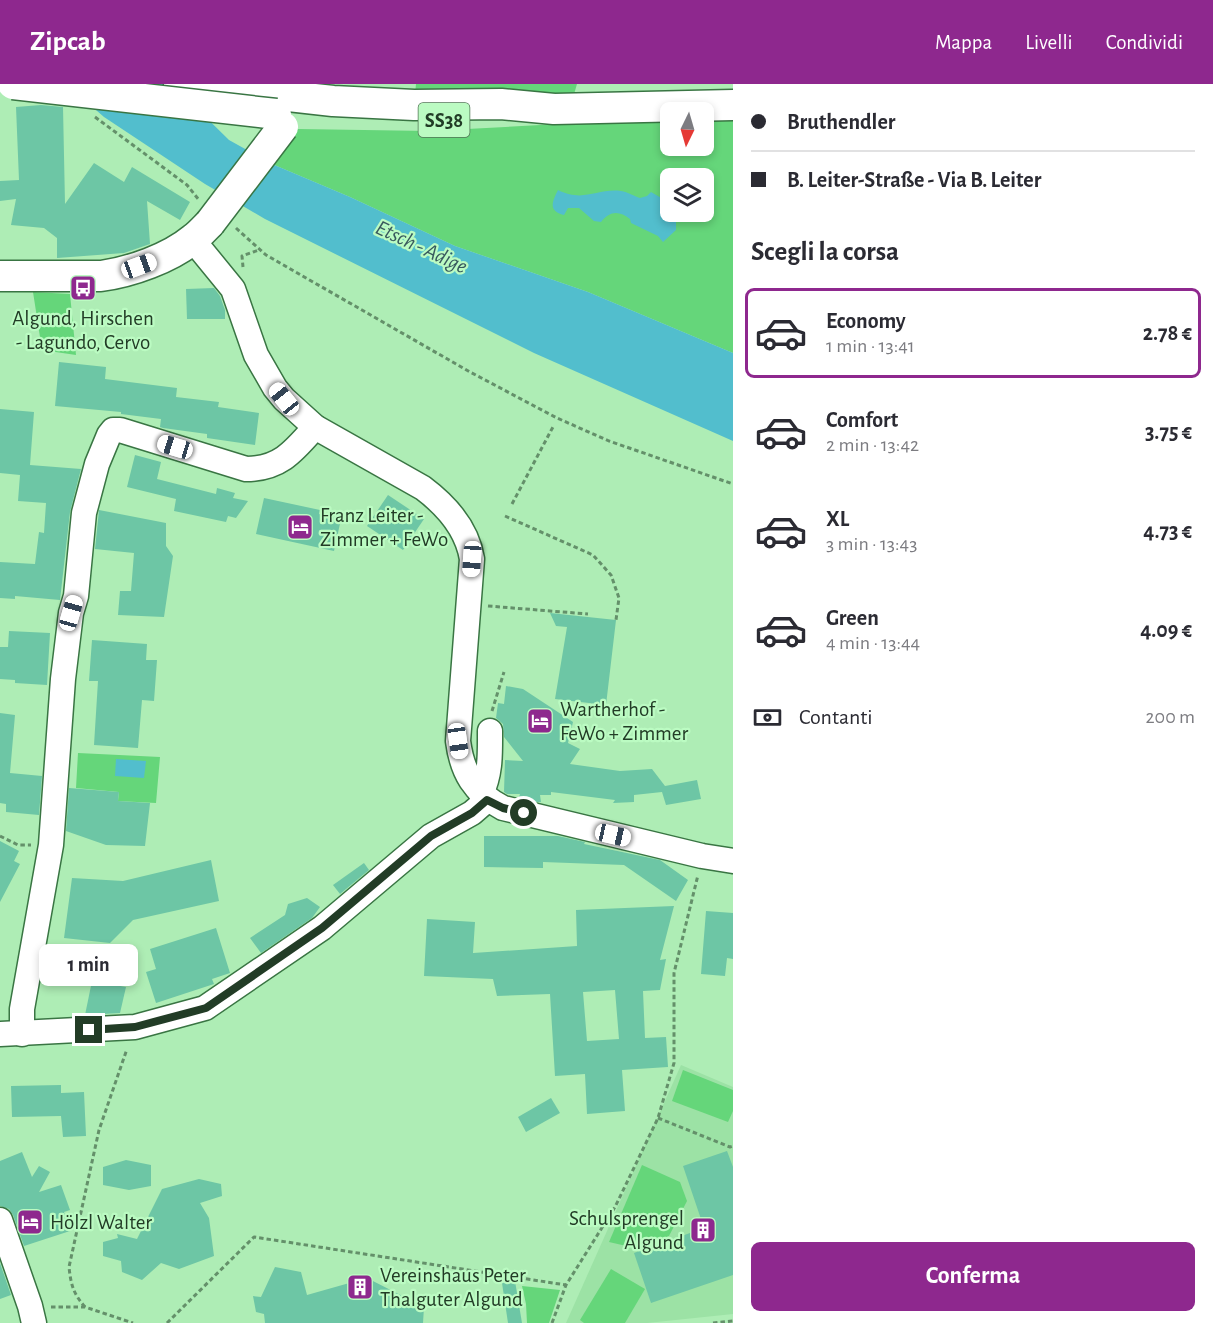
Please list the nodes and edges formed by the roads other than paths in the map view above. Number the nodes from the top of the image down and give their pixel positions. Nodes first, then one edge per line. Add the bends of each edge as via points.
1 (13, 84) edge
2 (179, 84) edge
3 (733, 105) edge
4 (554, 109) junction
5 (285, 119) junction
6 (210, 224) junction
7 (0, 276) edge
8 (315, 427) junction
9 (490, 725) road end
10 (484, 797) junction
11 (733, 861) edge
12 (11, 1034) edge
13 (0, 1220) edge
14 (32, 1315) edge

1 - 5 main road, SS38, bridge
2 - 4 main road, SS38 via 333,101 501,104
3 - 4 main road, SS38
4 - 5 main road, SS38 via 522,116 420,121
5 - 6 main road, bridge
6 - 7 main road via 159,259 118,274
6 - 8 street via 256,355 275,388
8 - 10 street via 423,488 440,500 460,526 472,559 458,741 461,762
8 - 12 street via 292,453 260,469 246,469 120,430 109,435 84,513 63,679 51,845 22,1010
9 - 10 street via 490,766
10 - 11 street via 513,811
10 - 12 street via 472,813 431,836 322,928 206,1008 135,1027
13 - 14 street

